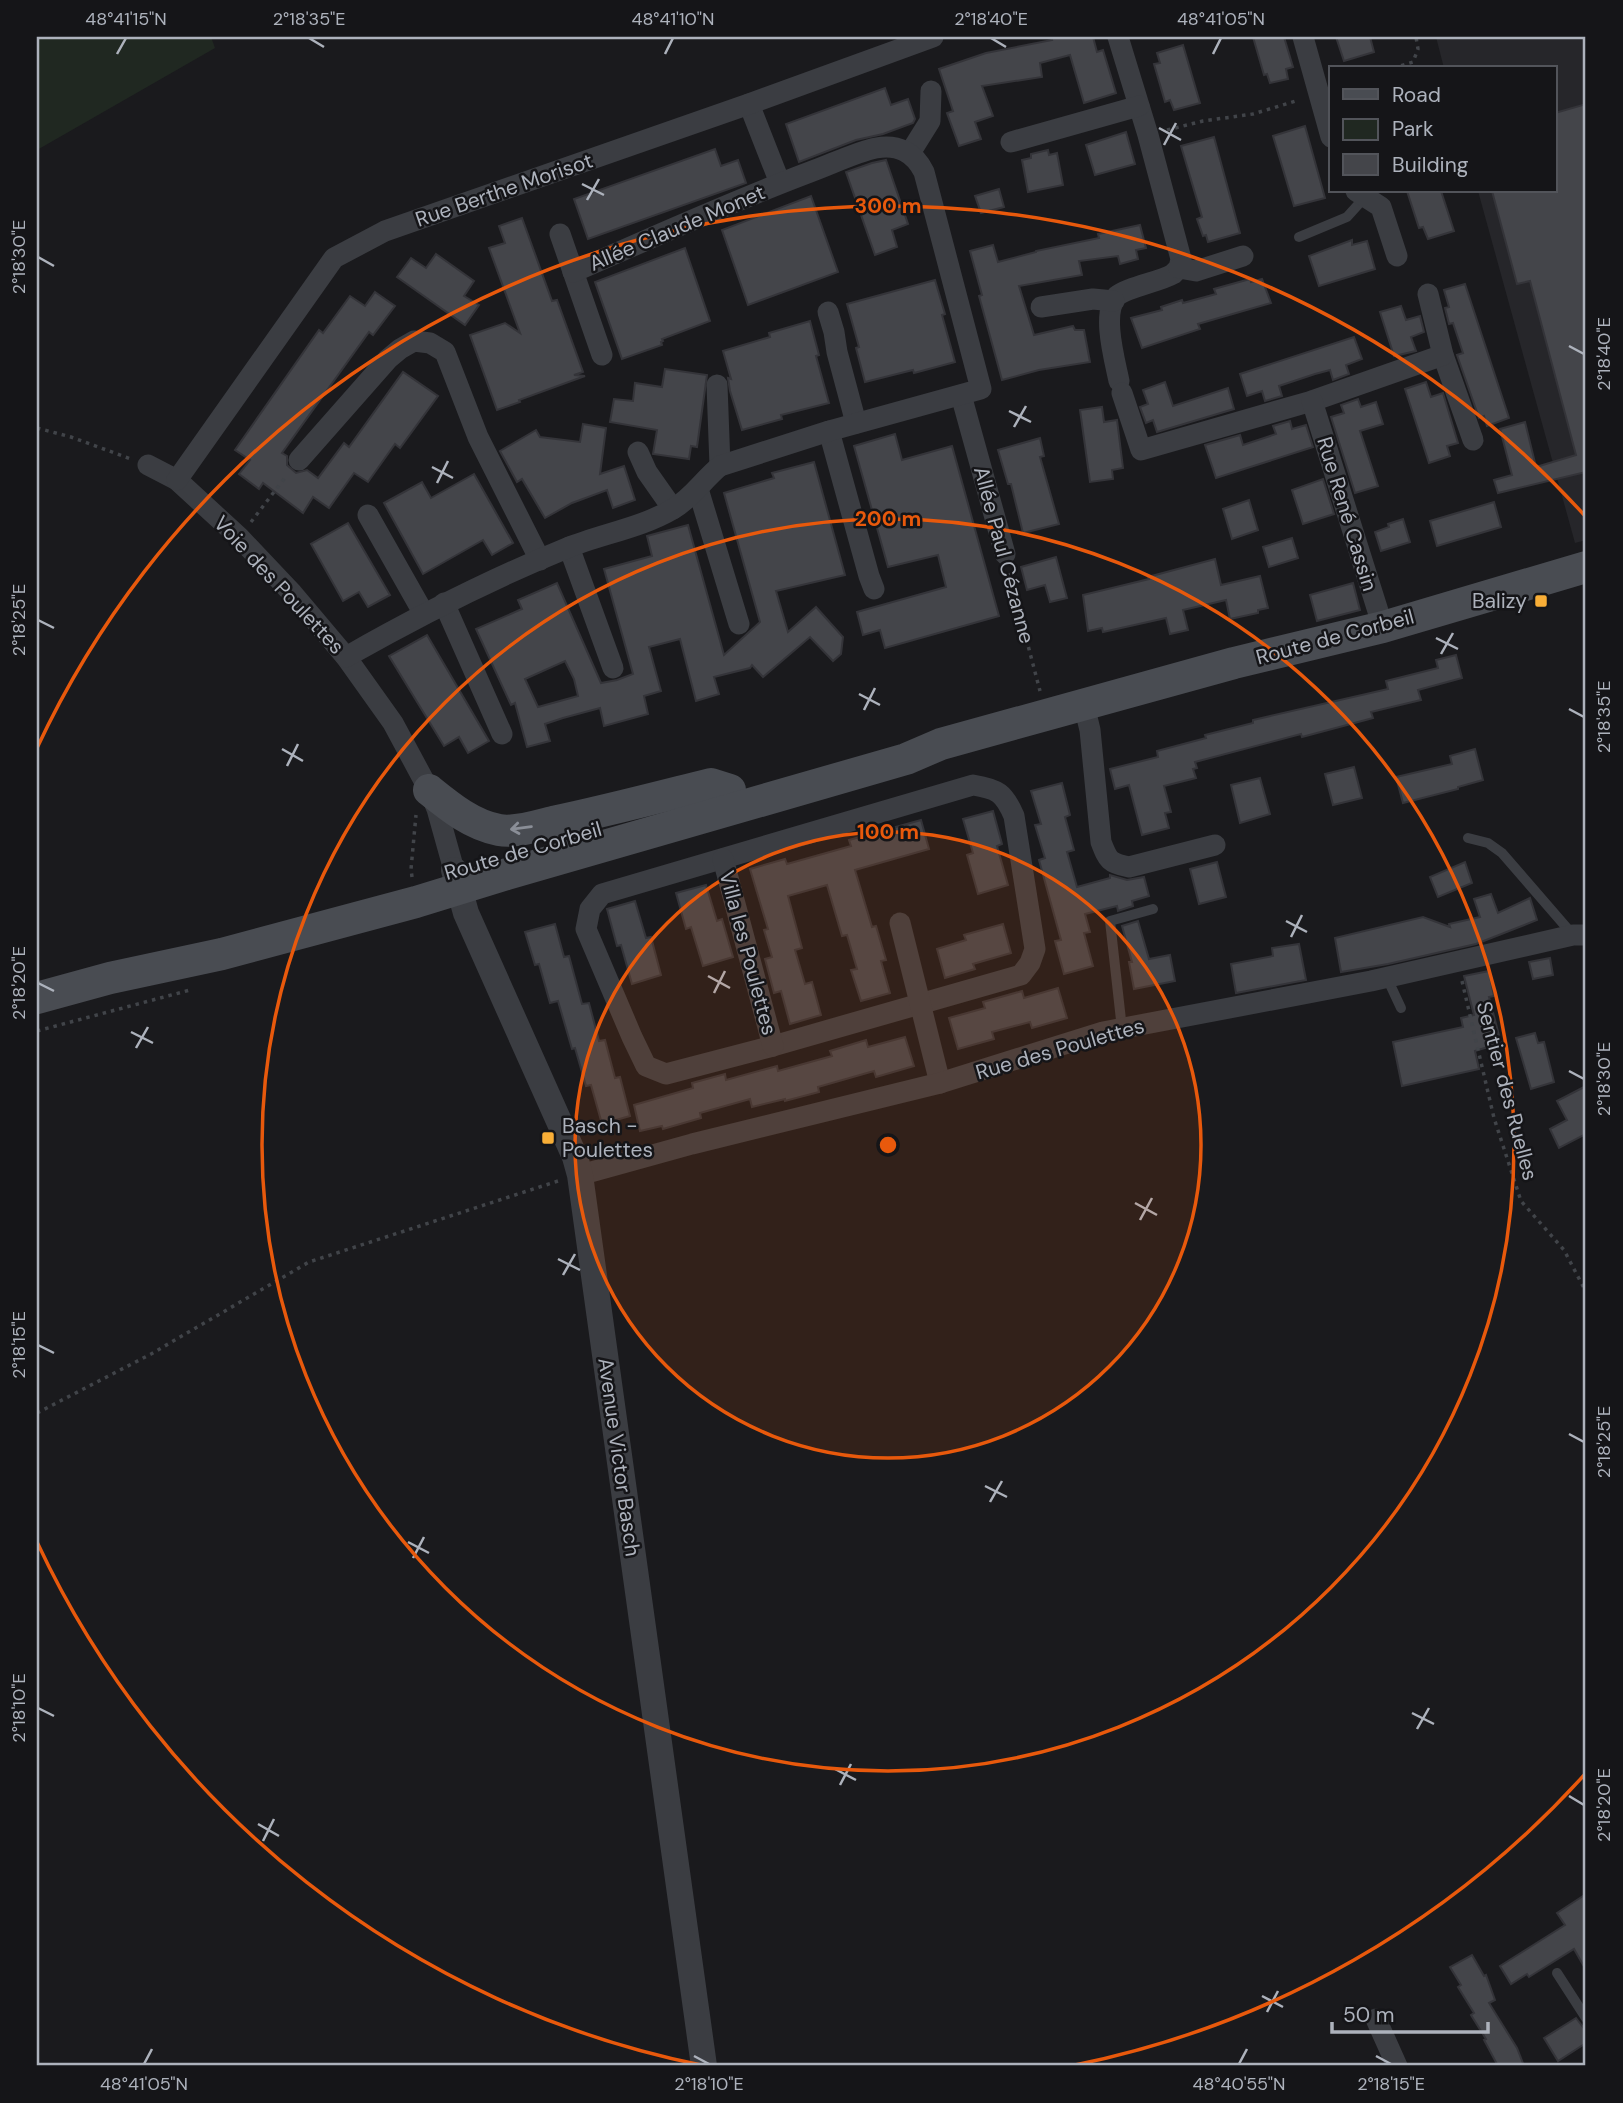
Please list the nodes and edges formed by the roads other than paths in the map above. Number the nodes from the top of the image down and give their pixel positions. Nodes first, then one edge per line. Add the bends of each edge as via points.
1 (933, 37) edge
2 (1118, 37) edge
3 (1303, 37) edge
4 (931, 91) dead end
5 (749, 104) junction
6 (1139, 106) junction
7 (1329, 130) edge
8 (1011, 142) dead end
9 (910, 153) junction
10 (780, 183) junction
11 (1360, 194) edge
12 (560, 234) dead end
13 (1299, 237) dead end
14 (1243, 256) dead end
15 (1397, 256) dead end
16 (1179, 268) junction
17 (573, 272) junction
18 (1428, 294) dead end
19 (1114, 301) junction
20 (1041, 307) dead end
21 (828, 312) dead end
22 (602, 355) dead end
23 (1443, 355) junction
24 (717, 384) dead end
25 (961, 395) junction
26 (1312, 401) junction
27 (856, 423) junction
28 (829, 431) junction
29 (1473, 440) dead end
30 (638, 452) dead end
31 (299, 460) road end
32 (148, 465) road end
33 (720, 466) junction
34 (177, 480) junction
35 (698, 489) junction
36 (673, 509) junction
37 (368, 515) dead end
38 (569, 547) junction
39 (1004, 554) road end
40 (540, 560) junction
41 (1586, 567) edge
42 (874, 589) dead end
43 (444, 603) junction
44 (424, 614) junction
45 (739, 624) dead end
46 (1383, 626) junction
47 (346, 657) junction
48 (613, 668) dead end
49 (1084, 705) junction
50 (502, 734) dead end
51 (941, 744) junction
52 (429, 790) junction
53 (730, 790) junction
54 (1468, 838) dead end
55 (1215, 845) dead end
56 (723, 859) junction
57 (456, 879) junction
58 (1153, 909) dead end
59 (900, 923) dead end
60 (1580, 935) edge
61 (110, 978) junction
62 (1387, 978) junction
63 (37, 998) edge
64 (921, 1005) junction
65 (1401, 1008) dead end
66 (1122, 1029) junction
67 (773, 1046) junction
68 (940, 1083) junction
69 (580, 1175) junction
70 (1557, 1973) dead end
71 (1586, 2018) edge
72 (1376, 2019) dead end
73 (704, 2066) edge
74 (1397, 2066) edge

1 - 5 street, Rue Berthe Morisot
2 - 6 street
3 - 7 street
4 - 9 street via 930,121
5 - 10 street, Allée Claude Monet
5 - 34 street, Rue Berthe Morisot via 385,231 334,258
6 - 8 street
6 - 16 street via 1180,250
9 - 10 street, Allée Claude Monet via 876,148
9 - 25 street via 924,172 981,388
10 - 17 street, Allée Claude Monet
11 - 13 lane via 1346,217
11 - 15 street via 1381,207
12 - 17 street, Allée Claude Monet
14 - 16 street via 1196,271
16 - 19 street
17 - 22 street, Allée Claude Monet
18 - 23 street
19 - 20 street via 1093,299
19 - 26 street via 1109,324 1121,387 1141,450
21 - 27 street
23 - 26 street
23 - 29 street
24 - 33 street
25 - 27 street
25 - 39 street, Allée Paul Cézanne
26 - 46 street, Rue René Cassin
27 - 28 street
28 - 33 street
28 - 42 street
30 - 36 street
31 - 40 street via 388,359 414,341 430,343 445,352 478,437
32 - 34 street, Voie des Poulettes
33 - 35 street
34 - 47 street, Voie des Poulettes via 239,537
35 - 36 street
35 - 45 street
36 - 38 street
37 - 44 street
38 - 40 street
38 - 48 street
40 - 43 street
41 - 46 main road, Route de Corbeil
43 - 44 street
43 - 50 street
44 - 47 street
46 - 49 main road, Route de Corbeil
47 - 52 street, Voie des Poulettes via 393,723
49 - 51 main road, Route de Corbeil
49 - 55 street via 1101,842 1107,858 1129,867
51 - 53 main road, Route de Corbeil via 904,747
51 - 57 main road, Route de Corbeil via 906,759
53 -> 52 main road via 711,784 528,828 501,830 468,819
52 - 57 street, Voie des Poulettes
53 - 57 main road, Route de Corbeil via 502,860
54 - 60 lane via 1502,853
56 - 64 street, Villa les Poulettes via 973,785 990,788 1006,799 1014,816 1035,948 1030,962 1021,975
56 - 67 street, Villa les Poulettes
56 - 67 street, Villa les Poulettes via 602,894 590,909 586,929 646,1066 666,1074
57 - 61 main road, Route de Corbeil via 413,881 219,937
57 - 61 main road, Route de Corbeil via 416,902 222,954
57 - 69 street, Avenue Victor Basch via 466,913
58 - 66 lane via 1111,921
59 - 64 street
60 - 62 street, Rue des Poulettes
61 - 63 main road, Route de Corbeil
62 - 65 lane
62 - 66 street, Rue des Poulettes
64 - 67 street, Villa les Poulettes
64 - 68 street
66 - 68 street, Rue des Poulettes
68 - 69 street, Rue des Poulettes
69 - 73 street, Avenue Victor Basch
70 - 71 lane
72 - 74 street

